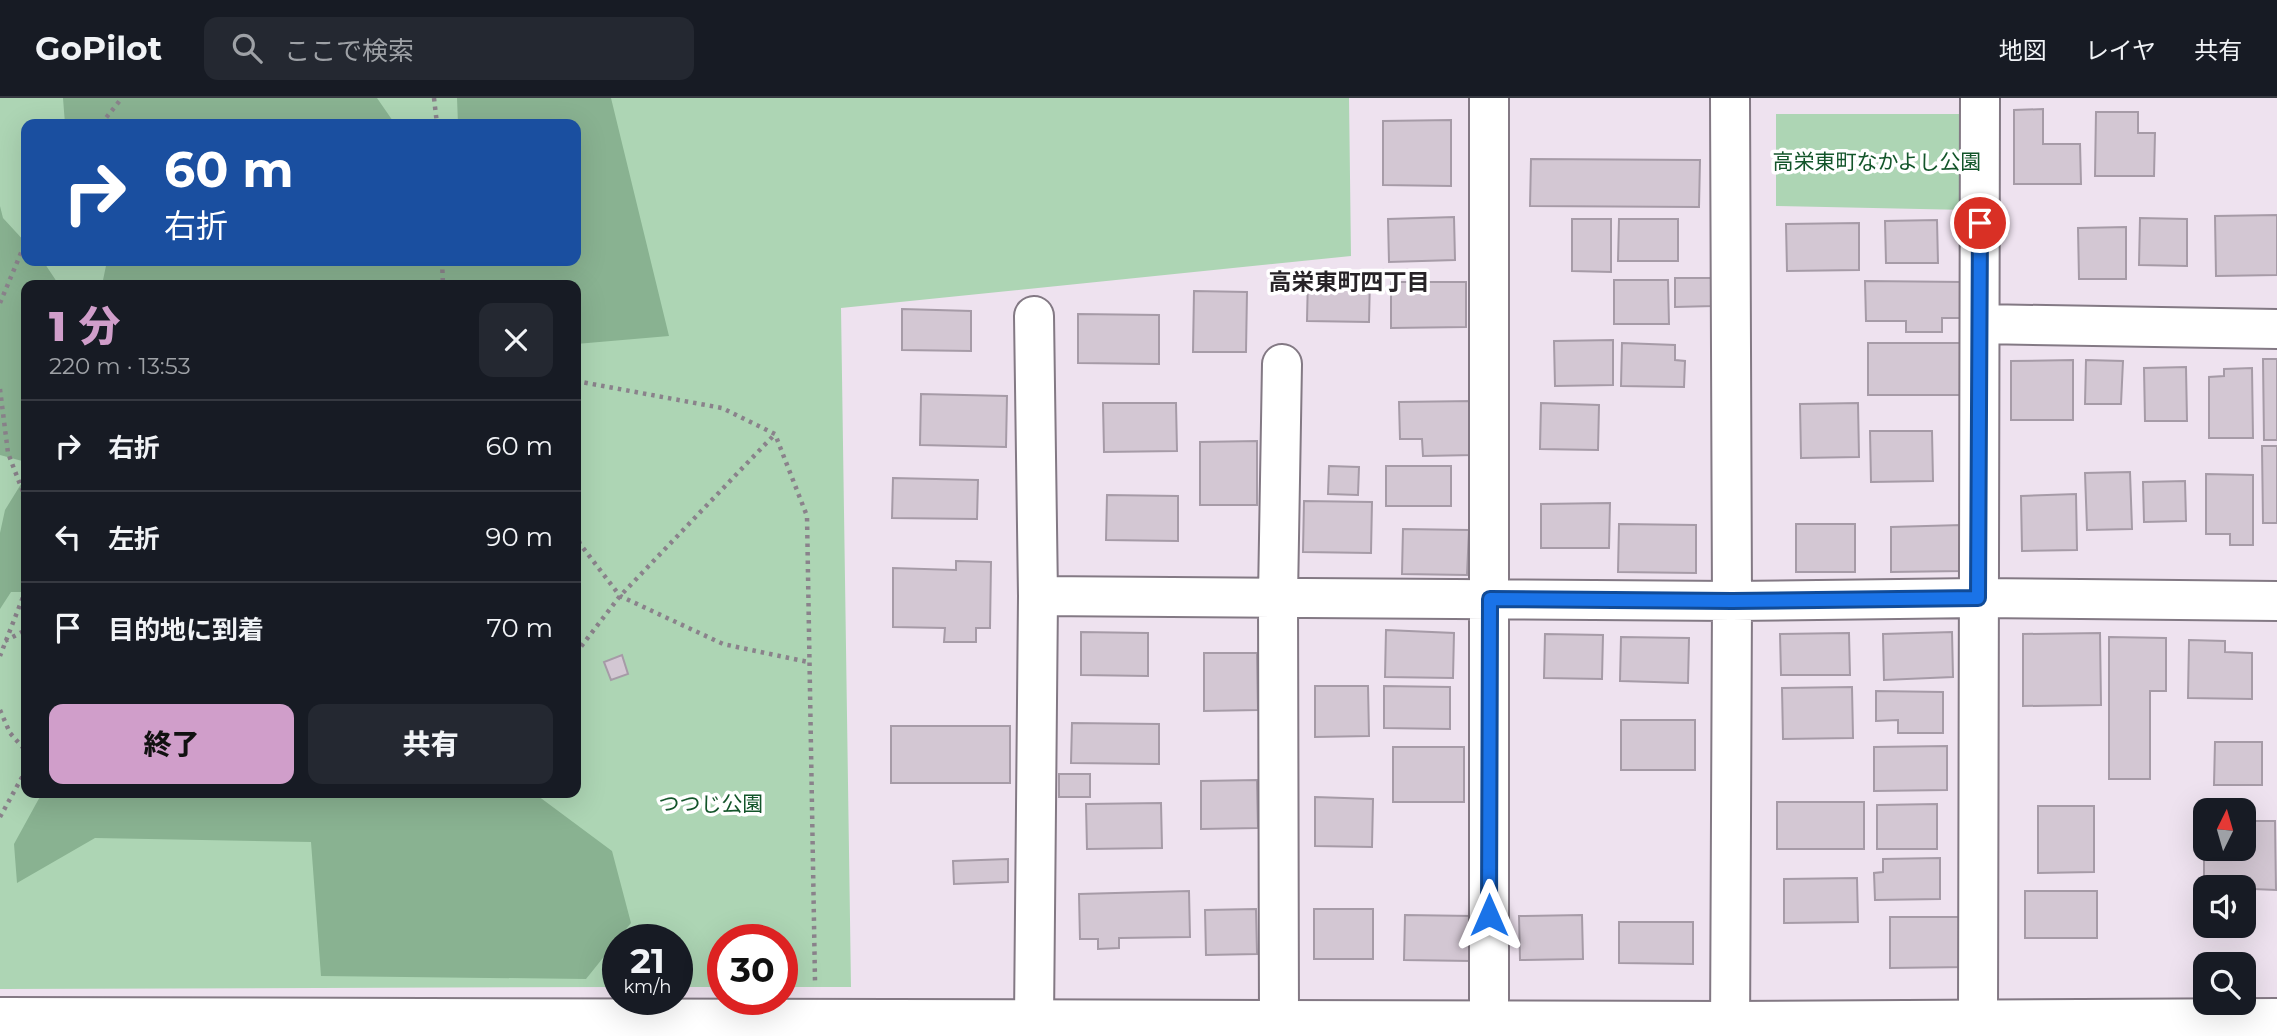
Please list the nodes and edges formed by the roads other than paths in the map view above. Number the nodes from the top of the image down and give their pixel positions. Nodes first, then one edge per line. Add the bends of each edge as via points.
1 (1489, 98) edge
2 (1730, 98) edge
3 (1980, 98) edge
4 (1034, 316) dead end
5 (1980, 324) junction
6 (2277, 328) edge
7 (1282, 364) dead end
8 (1038, 596) junction
9 (1278, 596) junction
10 (1978, 598) junction
11 (1490, 599) junction
12 (1732, 601) junction
13 (2277, 601) edge
14 (0, 1017) edge
15 (2277, 1018) edge
16 (1034, 1019) junction
17 (1279, 1019) junction
18 (1962, 1026) edge
19 (618, 1028) edge
20 (1350, 1028) edge
21 (1489, 1028) edge
22 (1730, 1029) edge

1 - 11 street
2 - 12 street
3 - 5 street
4 - 8 street
5 - 6 street
5 - 10 street
7 - 9 street
8 - 9 street
8 - 16 street
9 - 11 street
9 - 17 street
10 - 12 street
10 - 13 street
10 - 18 street
11 - 12 street
11 - 21 street
12 - 22 street
14 - 19 street
15 - 18 street
16 - 17 street
16 - 19 street via 815,1020
17 - 20 street
18 - 22 street
20 - 21 street
21 - 22 street

